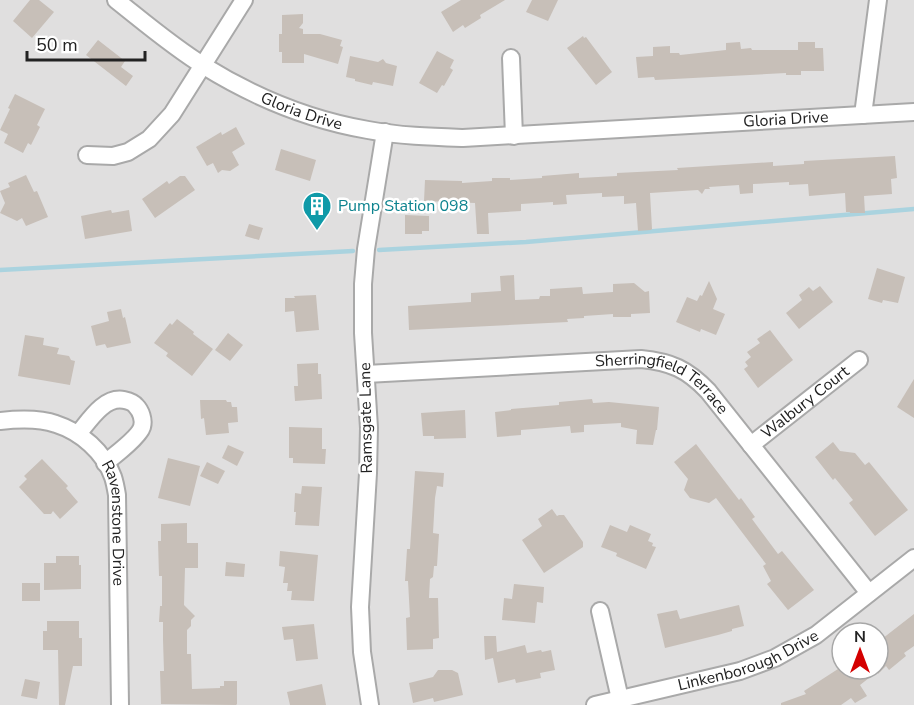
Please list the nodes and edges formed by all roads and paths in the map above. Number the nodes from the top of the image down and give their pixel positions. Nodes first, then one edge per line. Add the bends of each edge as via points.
1 (116, 0) edge
2 (244, 0) edge
3 (879, 0) edge
4 (511, 58) dead end
5 (203, 66) junction
6 (914, 112) edge
7 (863, 115) junction
8 (385, 132) junction
9 (514, 136) junction
10 (87, 155) dead end
11 (859, 360) dead end
12 (366, 374) junction
13 (0, 421) edge
14 (78, 434) junction
15 (751, 445) junction
16 (105, 463) junction
17 (914, 558) edge
18 (869, 593) junction
19 (600, 611) dead end
20 (620, 699) junction
21 (120, 705) edge
22 (370, 705) edge
23 (595, 705) edge

1 - 5 street, Gloria Drive
2 - 5 street
3 - 7 street
4 - 9 street
5 - 8 street, Gloria Drive via 260,97 312,117
5 - 10 street via 172,114 149,139 121,154
6 - 7 street, Gloria Drive
7 - 9 street, Gloria Drive
8 - 9 street, Gloria Drive via 429,137
8 - 12 street, Ramsgate Lane via 363,284
11 - 15 street, Walbury Court
12 - 15 street, Sherringfield Terrace via 641,358 674,366 696,378
12 - 22 street, Ramsgate Lane via 368,473 360,608
13 - 14 street, Ravenstone Drive via 39,420
14 - 16 street, Ravenstone Drive
14 - 16 street via 111,400 134,403 142,412 142,427 135,438
15 - 18 street, Sherringfield Terrace
16 - 21 street, Ravenstone Drive via 117,495
17 - 18 street, Linkenborough Drive
18 - 20 street, Linkenborough Drive via 816,635 775,658 740,671
19 - 20 street
20 - 23 street, Linkenborough Drive

